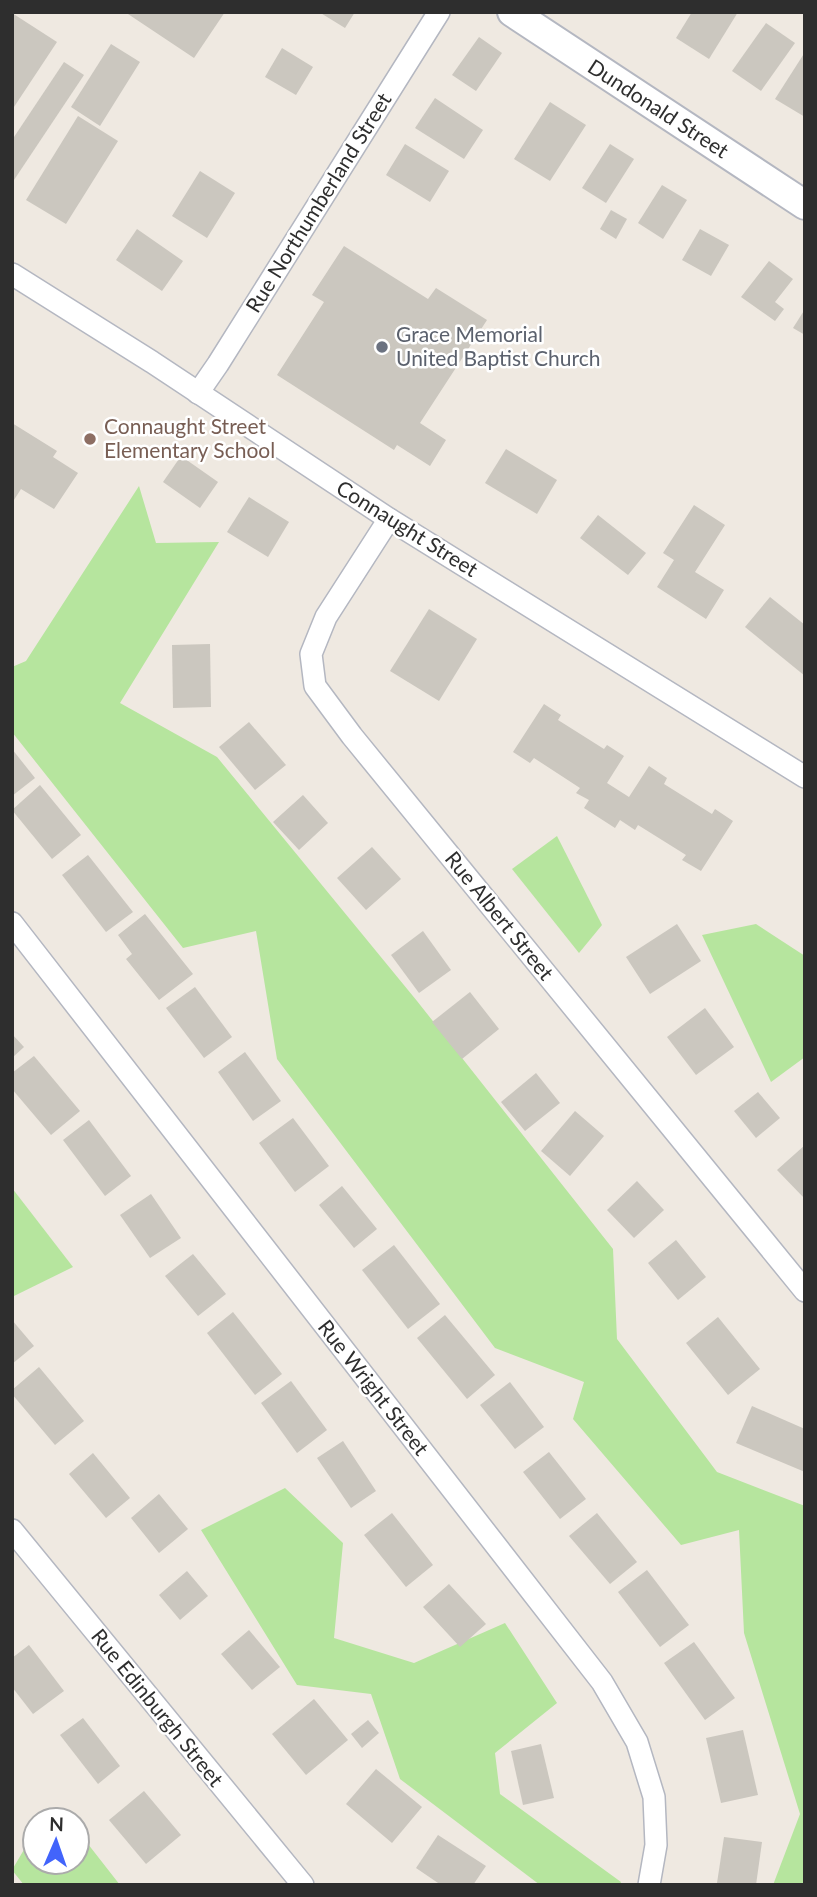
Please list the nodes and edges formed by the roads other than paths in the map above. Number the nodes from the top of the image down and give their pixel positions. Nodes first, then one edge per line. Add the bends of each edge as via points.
1 (439, 12) edge
2 (512, 12) edge
3 (805, 205) edge
4 (12, 274) edge
5 (198, 393) junction
6 (389, 519) junction
7 (805, 777) edge
8 (12, 923) edge
9 (805, 1290) edge
10 (12, 1530) edge
11 (303, 1885) edge
12 (649, 1885) edge

1 - 5 street, Rue Northumberland Street
2 - 3 street, Dundonald Street
4 - 5 street, Connaught Street
5 - 6 street, Connaught Street
6 - 7 street, Connaught Street
6 - 9 street, Rue Albert Street via 326,617 311,654 315,687
8 - 12 street, Rue Wright Street via 602,1682 637,1742 654,1797 656,1845
10 - 11 street, Rue Edinburgh Street

